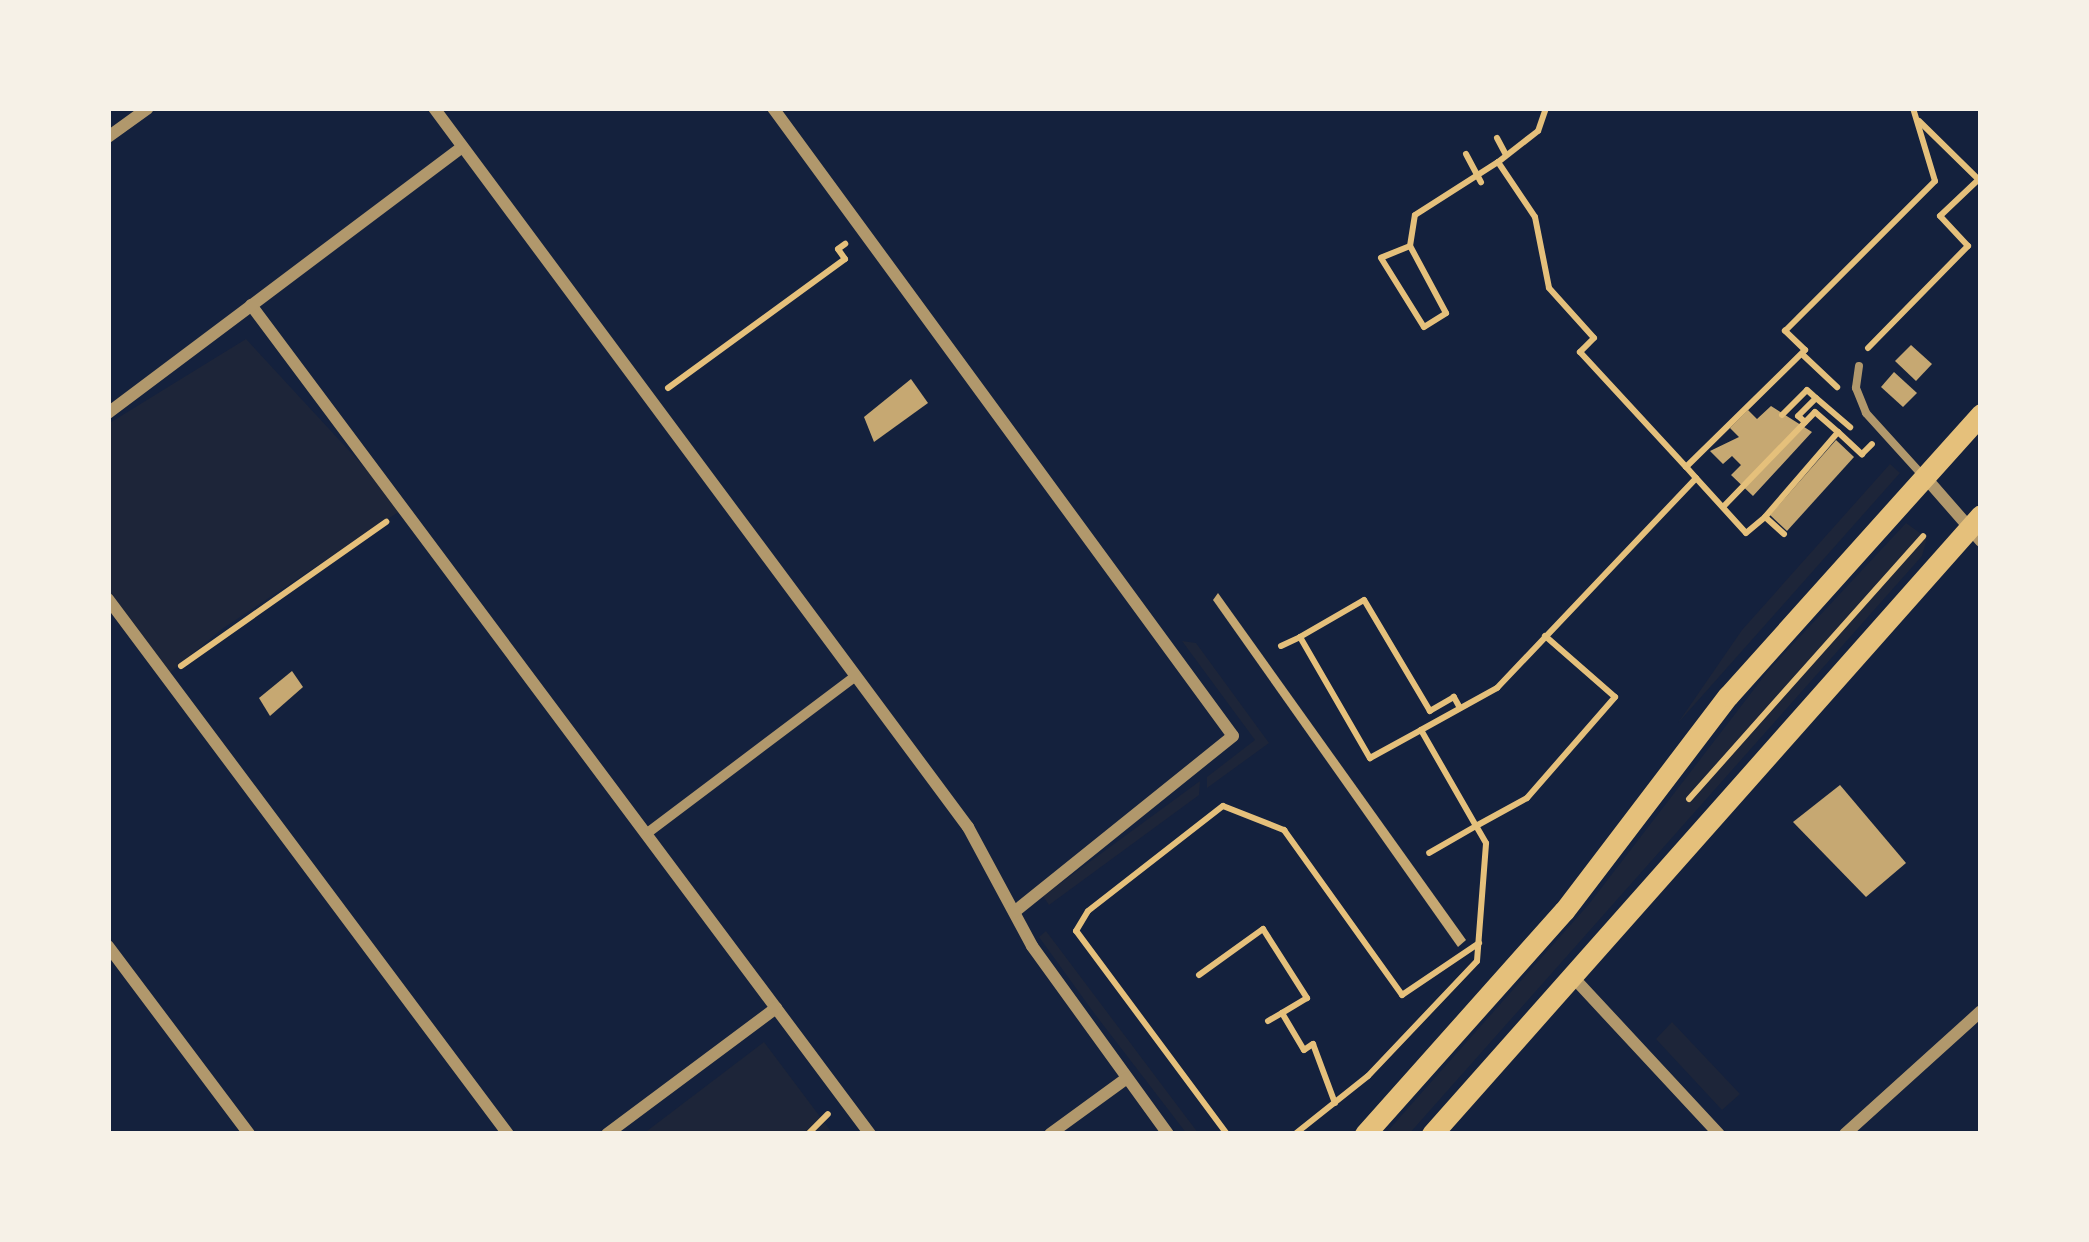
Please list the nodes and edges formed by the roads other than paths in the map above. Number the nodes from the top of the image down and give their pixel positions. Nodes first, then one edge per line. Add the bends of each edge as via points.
1 (148, 108) edge
2 (434, 108) edge
3 (773, 108) edge
4 (108, 137) edge
5 (462, 147) junction
6 (251, 305) junction
7 (1859, 366) dead end
8 (108, 413) edge
9 (1981, 413) edge
10 (1924, 477) junction
11 (1977, 528) edge
12 (108, 598) edge
13 (856, 676) junction
14 (646, 834) junction
15 (1015, 911) junction
16 (108, 946) edge
17 (1572, 976) junction
18 (776, 1008) junction
19 (1981, 1011) edge
20 (1127, 1078) junction
21 (249, 1134) edge
22 (508, 1134) edge
23 (607, 1134) edge
24 (870, 1134) edge
25 (1050, 1134) edge
26 (1168, 1134) edge
27 (1364, 1134) edge
28 (1432, 1134) edge
29 (1718, 1134) edge
30 (1845, 1134) edge

1 - 4 street
2 - 5 street
3 - 15 street via 1233,736
5 - 6 street
5 - 13 street
6 - 8 street
6 - 14 street
7 - 10 lane via 1859,401
9 - 10 main road
10 - 11 street
10 - 27 main road via 1728,696 1564,911
11 - 17 main road
12 - 22 street
13 - 14 street
13 - 15 street via 968,826
14 - 18 street
15 - 20 street
16 - 21 street
17 - 28 main road
17 - 29 street
18 - 23 street
18 - 24 street
19 - 30 street
20 - 25 street
20 - 26 street

